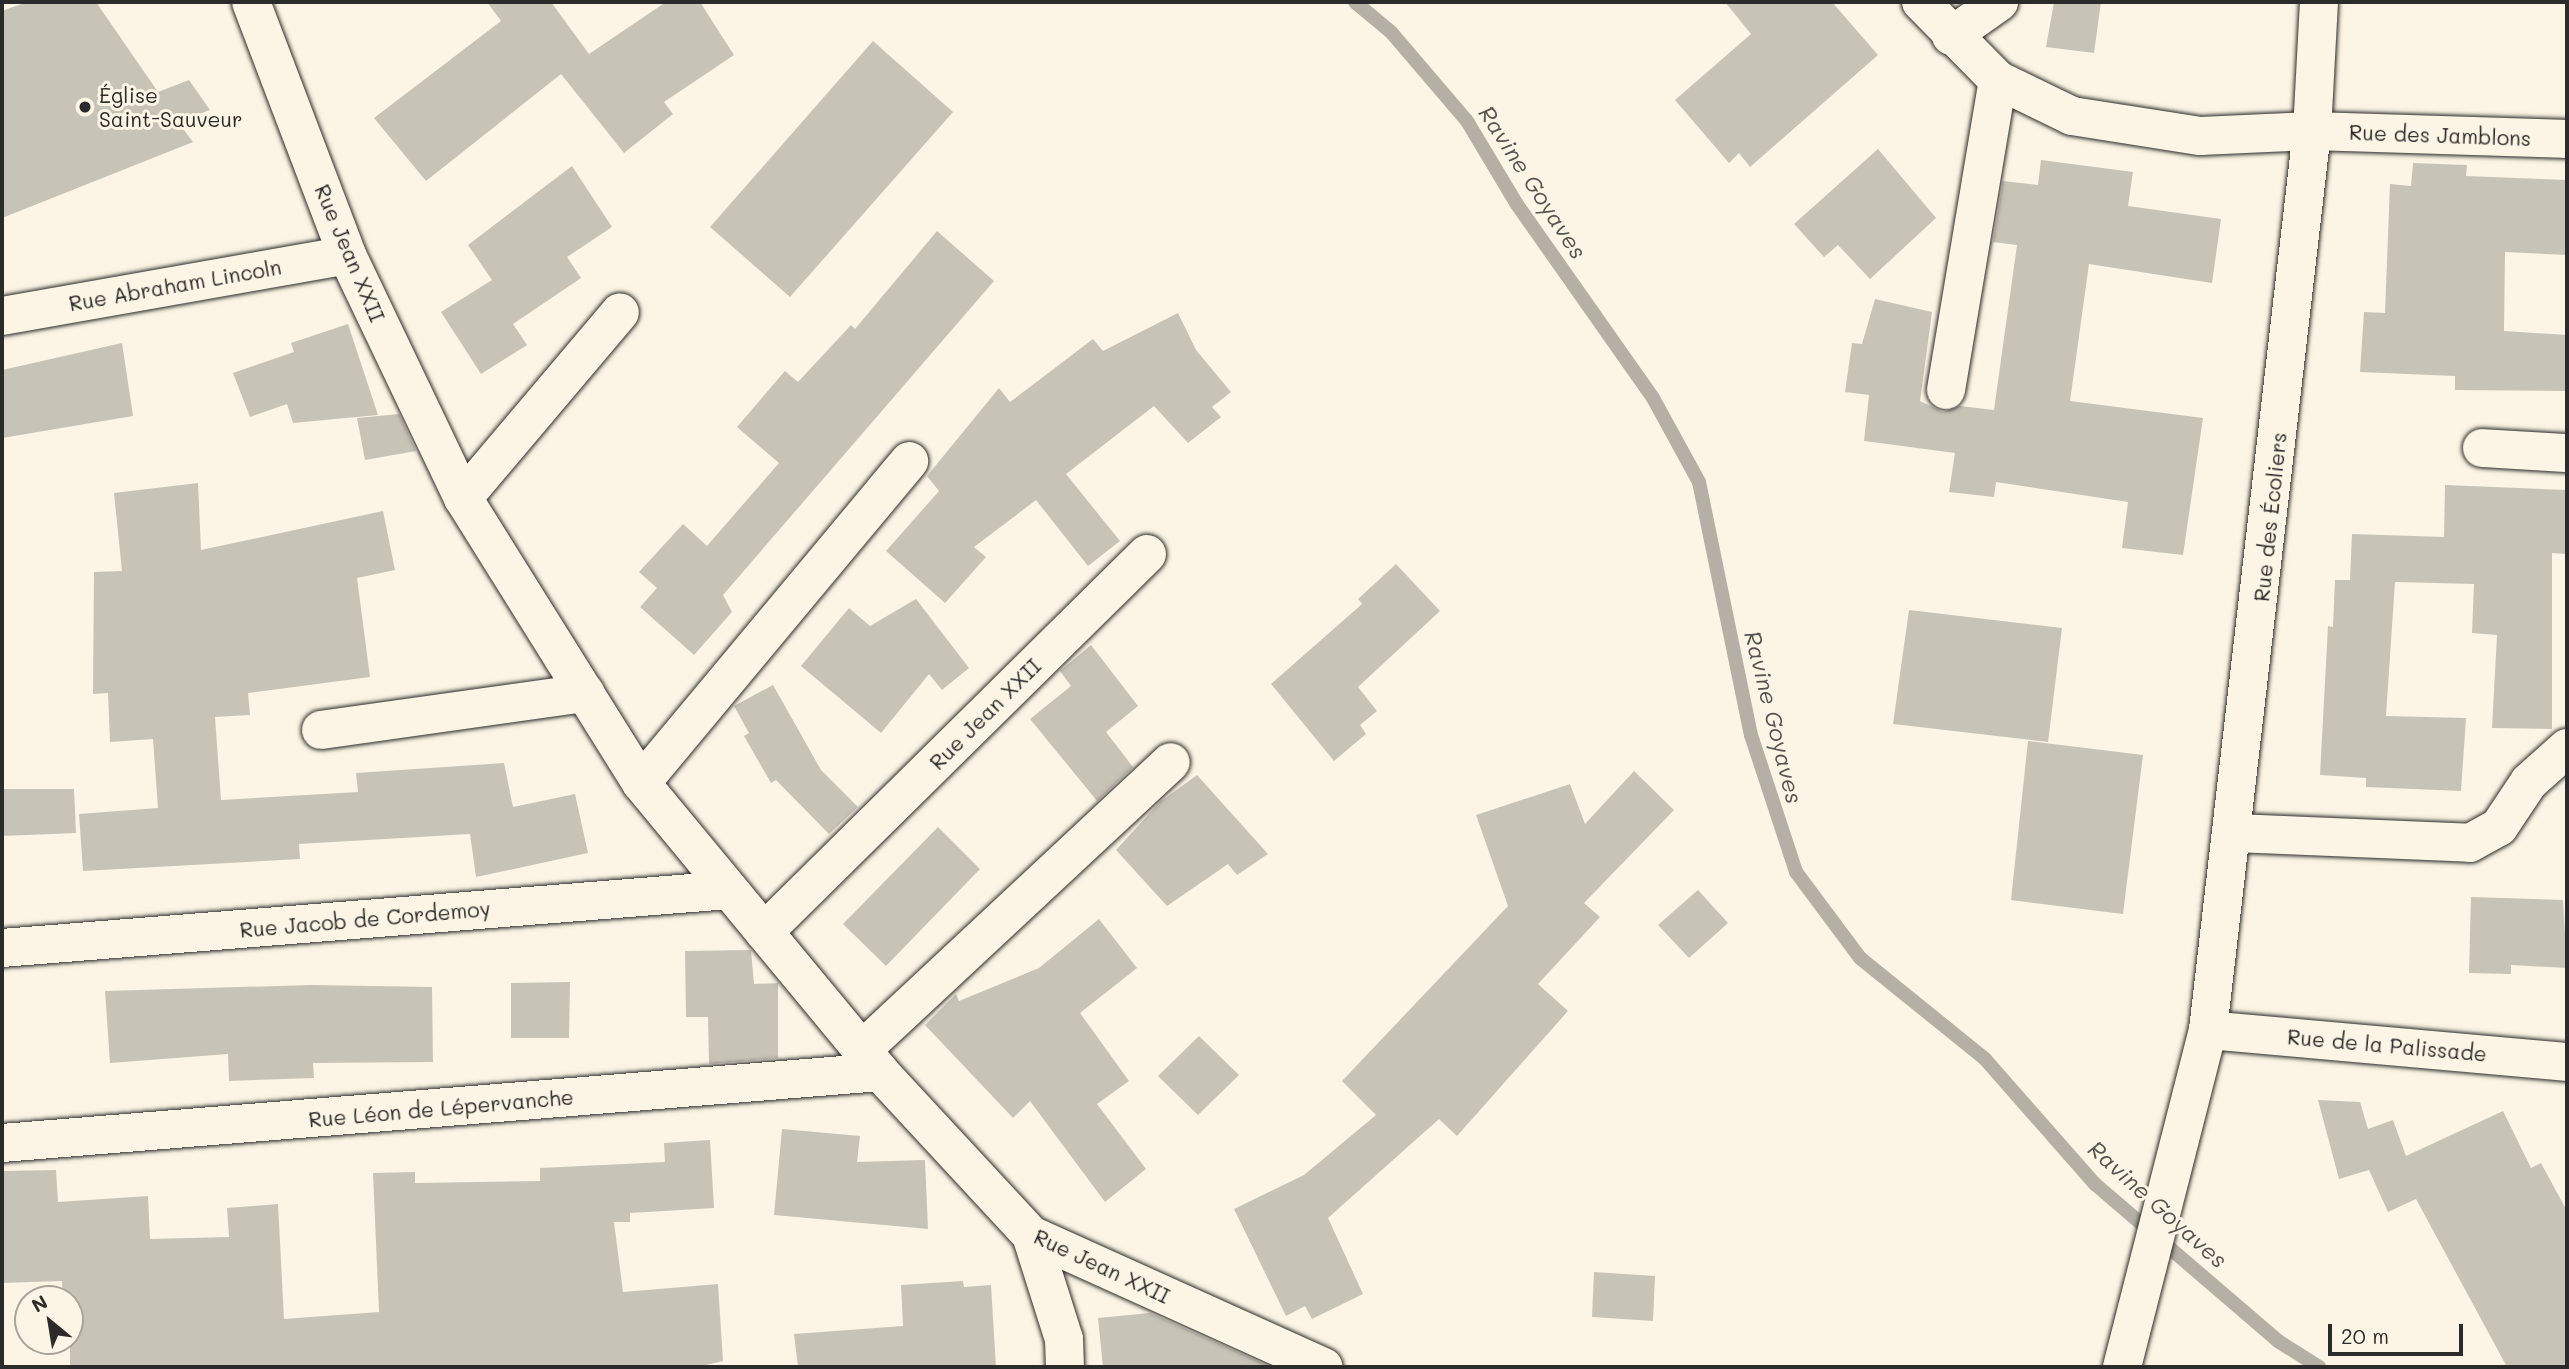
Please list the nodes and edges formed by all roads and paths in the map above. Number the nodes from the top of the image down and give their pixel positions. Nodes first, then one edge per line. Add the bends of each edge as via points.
1 (251, 2) edge
2 (1921, 2) edge
3 (1999, 2) edge
4 (2319, 2) edge
5 (1951, 36) junction
6 (1998, 80) junction
7 (2312, 131) junction
8 (2567, 139) edge
9 (347, 255) junction
10 (620, 312) dead end
11 (2, 316) edge
12 (1947, 390) dead end
13 (2482, 448) dead end
14 (2567, 453) edge
15 (909, 461) dead end
16 (463, 498) junction
17 (1147, 554) dead end
18 (585, 693) junction
19 (321, 730) dead end
20 (2567, 748) edge
21 (1171, 762) dead end
22 (641, 783) junction
23 (2235, 832) junction
24 (729, 890) junction
25 (764, 932) junction
26 (2, 948) edge
27 (2208, 1030) junction
28 (871, 1061) junction
29 (2567, 1062) edge
30 (2, 1143) edge
31 (1031, 1235) junction
32 (1065, 1367) edge
33 (1324, 1367) edge
34 (2122, 1367) edge

1 - 9 street, Rue Jean XXII
2 - 5 street, Rue des Jamblons
3 - 5 street
4 - 7 street, Rue des Écoliers
5 - 6 street, Rue des Jamblons
6 - 7 street, Rue des Jamblons via 2072,117 2200,136
6 - 12 street
7 - 8 street, Rue des Jamblons
7 - 23 street, Rue des Écoliers
9 - 11 street, Rue Abraham Lincoln
9 - 16 street, Rue Jean XXII
10 - 16 street
13 - 14 street
15 - 22 street
16 - 18 street, Rue Jean XXII
17 - 25 street, Rue Jean XXII
18 - 19 street
18 - 22 street, Rue Jean XXII
20 - 23 street via 2529,782 2499,827 2470,843
21 - 28 street
22 - 24 street, Rue Jean XXII
23 - 27 street, Rue des Écoliers
24 - 25 street, Rue Jean XXII
24 - 26 street, Rue Jacob de Cordemoy
25 - 28 street, Rue Jean XXII
27 - 29 street, Rue de la Palissade
27 - 34 street, Rue des Écoliers
28 - 30 street, Rue Léon de Lépervanche
28 - 31 street, Rue Jean XXII
31 - 32 street via 1064,1339
31 - 33 street, Rue Jean XXII

